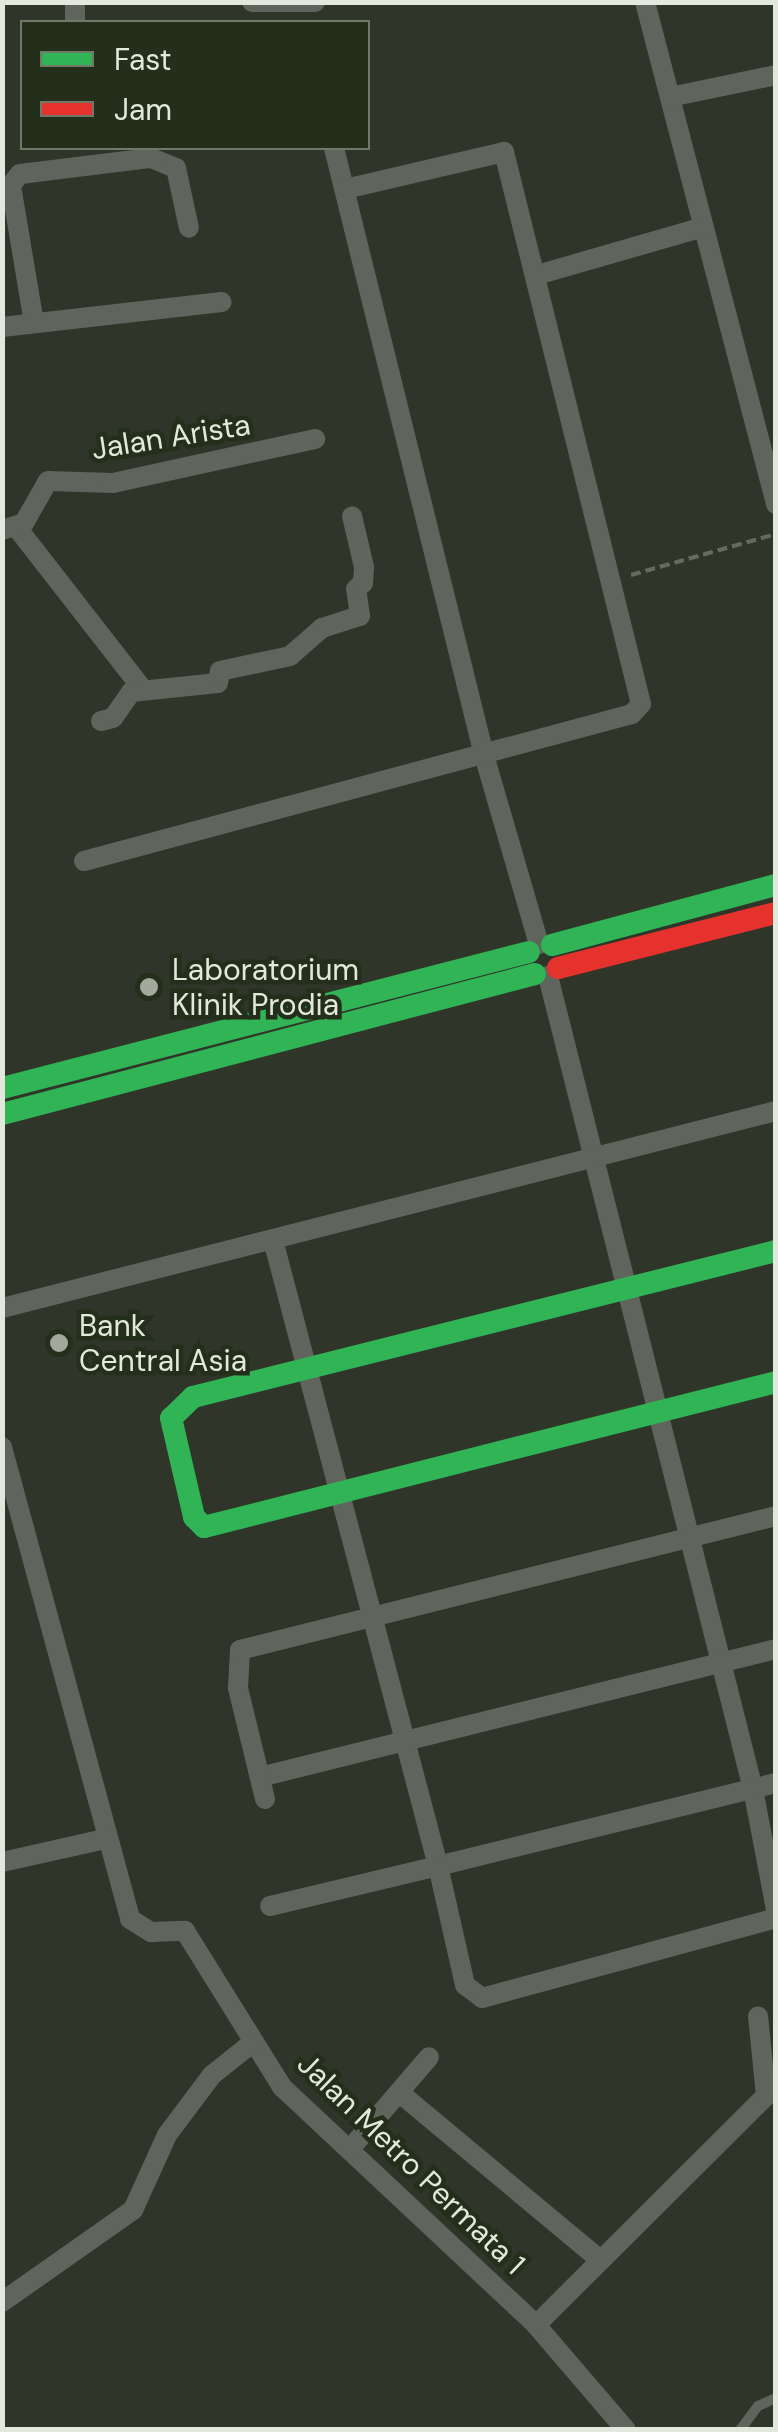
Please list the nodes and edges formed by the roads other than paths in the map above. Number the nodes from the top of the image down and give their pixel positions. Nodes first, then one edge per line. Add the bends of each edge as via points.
1 (252, 2) edge
2 (645, 2) edge
3 (304, 11) edge
4 (776, 75) edge
5 (670, 97) junction
6 (334, 150) edge
7 (344, 189) junction
8 (704, 227) junction
9 (189, 228) dead end
10 (537, 275) junction
11 (222, 302) dead end
12 (34, 322) junction
13 (2, 327) edge
14 (315, 438) dead end
15 (772, 478) edge
16 (776, 504) edge
17 (352, 516) dead end
18 (10, 529) edge
19 (142, 688) junction
20 (101, 722) dead end
21 (484, 755) junction
22 (84, 861) dead end
23 (776, 885) edge
24 (776, 913) edge
25 (543, 960) junction
26 (2, 1088) edge
27 (776, 1110) edge
28 (2, 1114) edge
29 (592, 1158) junction
30 (273, 1240) junction
31 (776, 1251) edge
32 (626, 1290) junction
33 (2, 1308) edge
34 (308, 1366) junction
35 (776, 1382) edge
36 (656, 1413) junction
37 (2, 1447) edge
38 (340, 1494) junction
39 (776, 1516) edge
40 (688, 1538) junction
41 (372, 1616) junction
42 (776, 1648) edge
43 (720, 1663) junction
44 (408, 1740) junction
45 (260, 1778) junction
46 (776, 1783) edge
47 (753, 1790) junction
48 (264, 1800) dead end
49 (105, 1839) junction
50 (2, 1862) edge
51 (438, 1866) junction
52 (270, 1906) dead end
53 (776, 1910) edge
54 (776, 1918) edge
55 (758, 2016) dead end
56 (251, 2044) junction
57 (429, 2057) dead end
58 (401, 2094) junction
59 (350, 2149) junction
60 (600, 2260) junction
61 (2, 2302) edge
62 (536, 2325) junction
63 (776, 2398) edge
64 (626, 2430) edge
65 (740, 2430) edge

1 - 3 street
2 - 5 street
4 - 5 street
5 - 8 street
6 - 7 street
7 - 10 street via 504,152
7 - 21 street
8 - 10 street
8 - 15 street
9 - 12 street via 176,168 151,158 20,174 12,185
10 - 21 street via 640,694 638,711
11 - 12 street
12 - 13 street
14 - 18 street, Jalan Arista via 113,483 48,481
15 - 16 street
17 - 19 street via 364,567 364,583 356,589 360,616 322,628 290,656 220,671 218,683
18 - 19 street
19 - 20 street
21 - 22 street
21 - 25 street
23 - 25 main road
24 - 25 main road
25 - 26 main road
25 - 28 main road
25 - 29 street
27 - 29 street
29 - 30 street
29 - 32 street
30 - 33 street
30 - 34 street
31 - 32 main road
32 - 34 main road
32 - 36 street
34 - 38 street
34 - 38 main road via 193,1397 172,1410 194,1517 198,1526 210,1526
35 - 36 main road
36 - 38 main road
36 - 40 street
37 - 49 street, Jalan Metro Permata 1
38 - 41 street
39 - 40 street
40 - 41 street
40 - 43 street
41 - 44 street
41 - 45 street via 240,1650 238,1688
42 - 43 street
43 - 44 street
43 - 47 street
44 - 45 street
44 - 51 street
45 - 48 street
46 - 47 street
47 - 51 street
47 - 53 street
49 - 50 street
49 - 56 street, Jalan Metro Permata 1 via 130,1919 151,1932 186,1931
51 - 52 street
51 - 54 street via 465,1986 476,1997
55 - 60 street via 766,2096
56 - 59 street, Jalan Metro Permata 1 via 282,2087
56 - 61 street via 212,2074 167,2136 133,2210
57 - 58 street
58 - 59 street
58 - 60 street
59 - 62 street, Jalan Metro Permata 1
60 - 62 street
62 - 64 street, Jalan Metro Permata 1
63 - 65 lane via 758,2406

